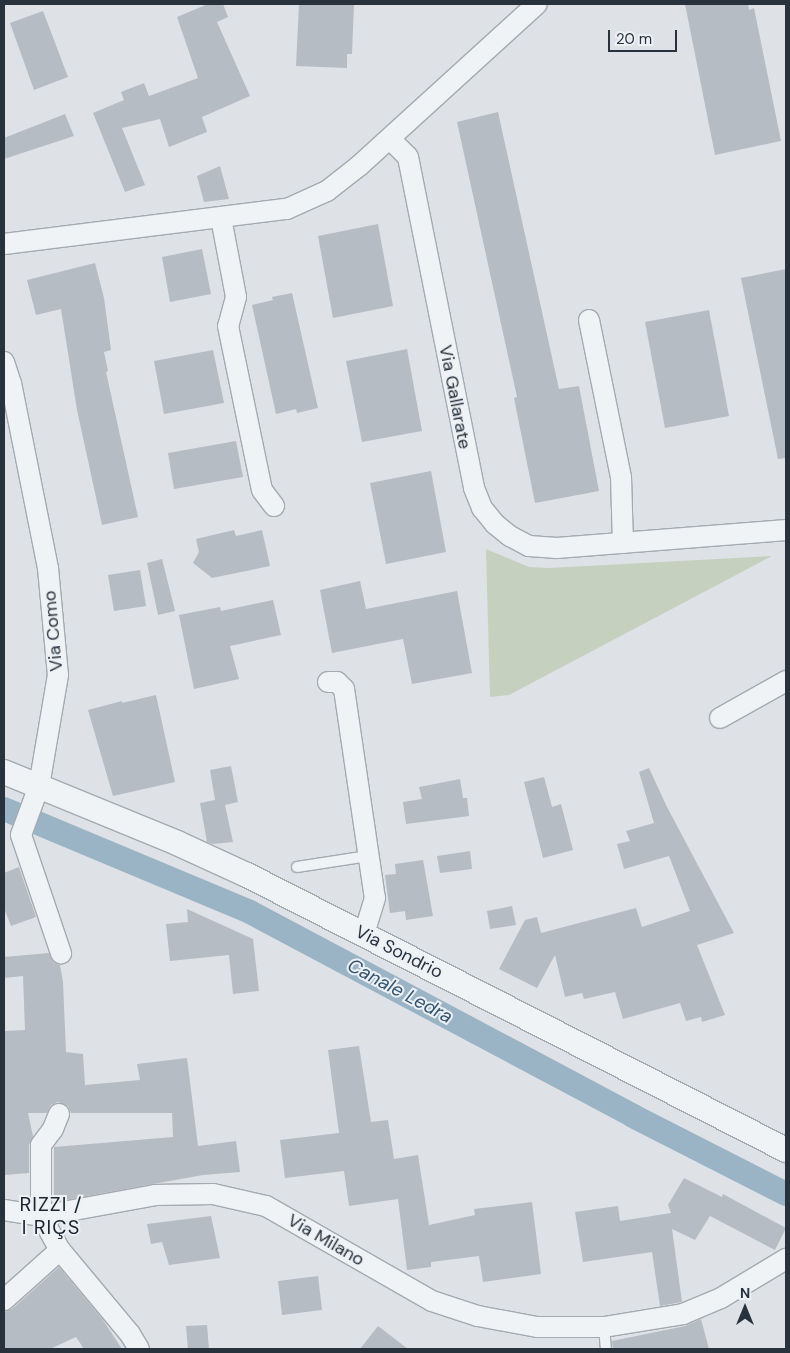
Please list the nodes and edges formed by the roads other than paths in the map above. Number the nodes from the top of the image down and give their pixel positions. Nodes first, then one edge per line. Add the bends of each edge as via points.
1 (537, 4) edge
2 (390, 139) junction
3 (221, 218) junction
4 (4, 244) edge
5 (589, 320) dead end
6 (4, 362) edge
7 (274, 506) dead end
8 (786, 530) edge
9 (624, 543) junction
10 (786, 681) edge
11 (328, 682) dead end
12 (720, 718) dead end
13 (4, 772) edge
14 (36, 793) junction
15 (368, 856) junction
16 (297, 867) dead end
17 (364, 934) junction
18 (61, 954) dead end
19 (59, 1114) dead end
20 (786, 1150) edge
21 (4, 1210) edge
22 (41, 1216) junction
23 (60, 1250) junction
24 (786, 1259) edge
25 (4, 1300) edge
26 (604, 1327) junction
27 (139, 1349) edge
28 (606, 1349) edge

1 - 2 street
2 - 3 street via 327,191 287,209
2 - 9 street, Via Gallarate via 408,157 474,488 482,508 495,524 529,546 557,548
3 - 4 street
3 - 7 street via 236,297 228,326 262,490
5 - 9 street via 621,477
6 - 14 street, Via Como via 48,568 58,675
8 - 9 street, Via Gallarate
10 - 12 street
11 - 15 street via 337,682 344,689
13 - 14 street, Via Sondrio
14 - 17 street, Via Sondrio via 177,843 247,874
14 - 18 street, Via Como via 21,836
15 - 16 lane
15 - 17 street via 374,898
17 - 20 street, Via Sondrio
19 - 22 street via 53,1130 41,1145
21 - 22 street, Via Milano
22 - 23 street
22 - 26 street, Via Milano via 155,1196 213,1194 266,1206 432,1301 478,1316 537,1328
23 - 25 street
23 - 27 street
24 - 26 street, Via Milano via 721,1298 683,1314
26 - 28 lane

